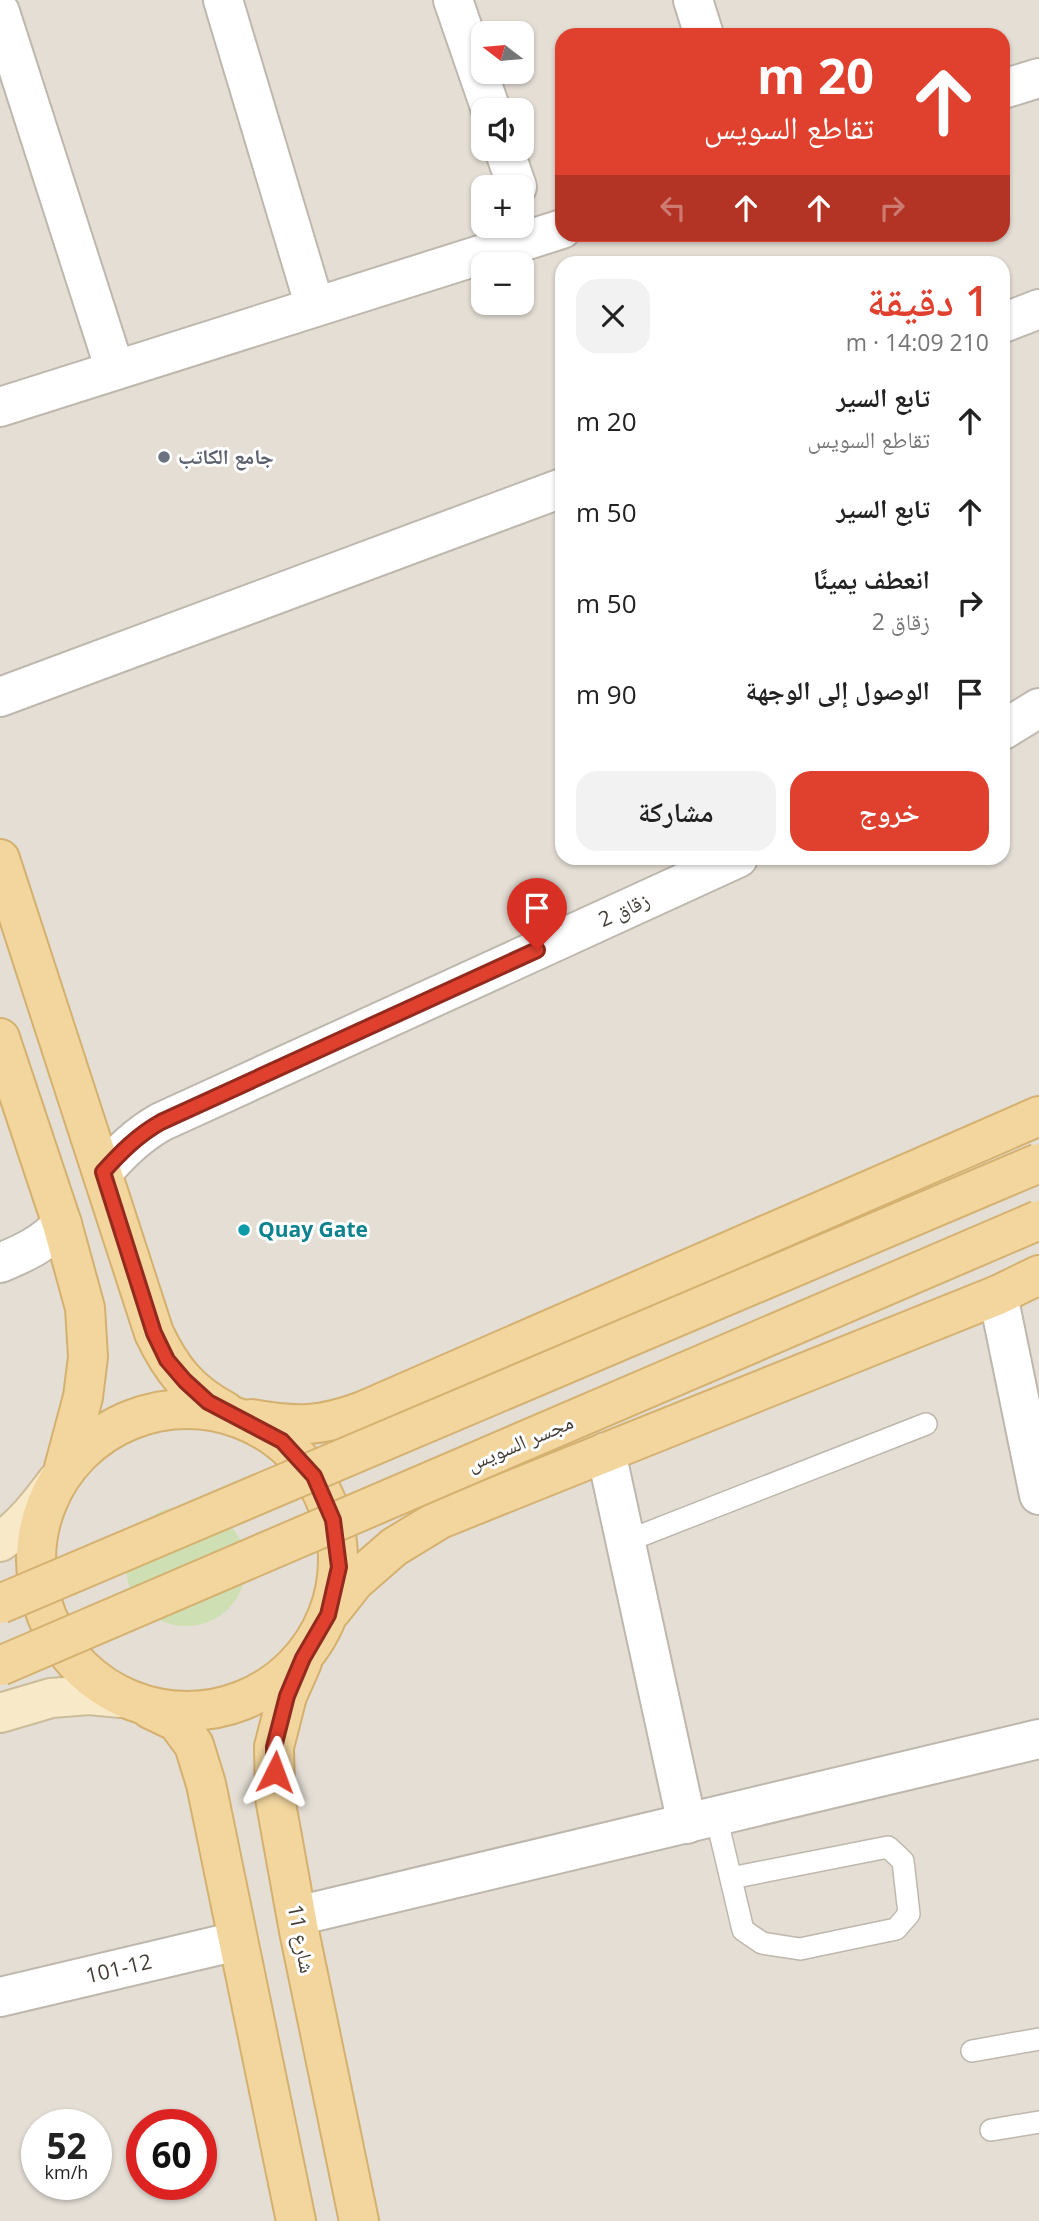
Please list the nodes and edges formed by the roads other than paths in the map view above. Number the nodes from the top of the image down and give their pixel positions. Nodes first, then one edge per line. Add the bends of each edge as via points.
1 (223, 0) edge
2 (453, 0) edge
3 (693, 0) edge
4 (0, 12) edge
5 (702, 28) edge
6 (1039, 78) edge
7 (1010, 87) edge
8 (487, 98) edge
9 (534, 215) edge
10 (548, 233) edge
11 (316, 307) junction
12 (1039, 309) edge
13 (1010, 320) edge
14 (115, 370) junction
15 (0, 407) edge
16 (555, 491) edge
17 (0, 697) edge
18 (1039, 708) edge
19 (1010, 726) edge
20 (0, 859) edge
21 (723, 865) edge
22 (0, 1038) edge
23 (1039, 1116) edge
24 (1039, 1163) edge
25 (103, 1172) junction
26 (1039, 1220) edge
27 (62, 1224) junction
28 (0, 1263) edge
29 (1039, 1275) edge
30 (998, 1295) junction
31 (236, 1416) junction
32 (926, 1424) dead end
33 (606, 1452) junction
34 (60, 1476) junction
35 (1039, 1495) edge
36 (627, 1541) junction
37 (0, 1542) edge
38 (0, 1604) edge
39 (328, 1615) junction
40 (303, 1658) junction
41 (0, 1666) edge
42 (135, 1703) junction
43 (0, 1713) edge
44 (1039, 1739) edge
45 (701, 1820) junction
46 (731, 1878) junction
47 (297, 1916) junction
48 (237, 1941) junction
49 (0, 1997) edge
50 (1039, 2039) edge
51 (972, 2051) dead end
52 (1039, 2122) edge
53 (991, 2130) dead end
54 (296, 2221) edge
55 (359, 2221) edge

1 - 11 street
2 - 8 street
3 - 5 street
4 - 14 street
6 - 7 street
9 - 10 street
10 - 11 street
11 - 14 street
12 - 13 street
14 - 15 street
16 - 17 street
18 - 19 street
20 - 25 main road
21 - 25 street, زقاق 2 via 161,1122 129,1144
22 - 27 main road
23 - 31 main road via 354,1415 311,1425
24 - 38 main road, bridge
25 - 31 main road via 154,1333 167,1360 208,1402
26 - 41 main road, مجسر السويس, bridge
27 - 28 street via 37,1246
27 - 34 main road via 85,1308 88,1357 83,1397
29 - 30 main road
30 - 33 main road
30 - 35 street
31 - 34 main road via 185,1407 138,1416 96,1437
31 - 39 main road via 282,1441 314,1476 333,1520 339,1567
32 - 36 lane
33 - 36 street
33 - 39 main road via 440,1519 394,1547 354,1582
34 - 37 street via 38,1507
34 - 42 main road via 38,1528 36,1579 50,1628 79,1669
36 - 45 street
39 - 40 main road
40 - 42 main road via 272,1686 234,1705 192,1713
40 - 47 main road, شارع 11 via 274,1747 275,1798
42 - 43 street via 89,1695 51,1698
42 - 48 main road via 177,1722 194,1745
44 - 45 street
45 - 46 lane
45 - 47 street
46 - 46 lane via 743,1930 762,1943 800,1949 896,1929 909,1914 903,1861 888,1847
47 - 55 main road, شارع 11
48 - 49 street, 101-12
48 - 54 main road
50 - 51 lane
52 - 53 lane

